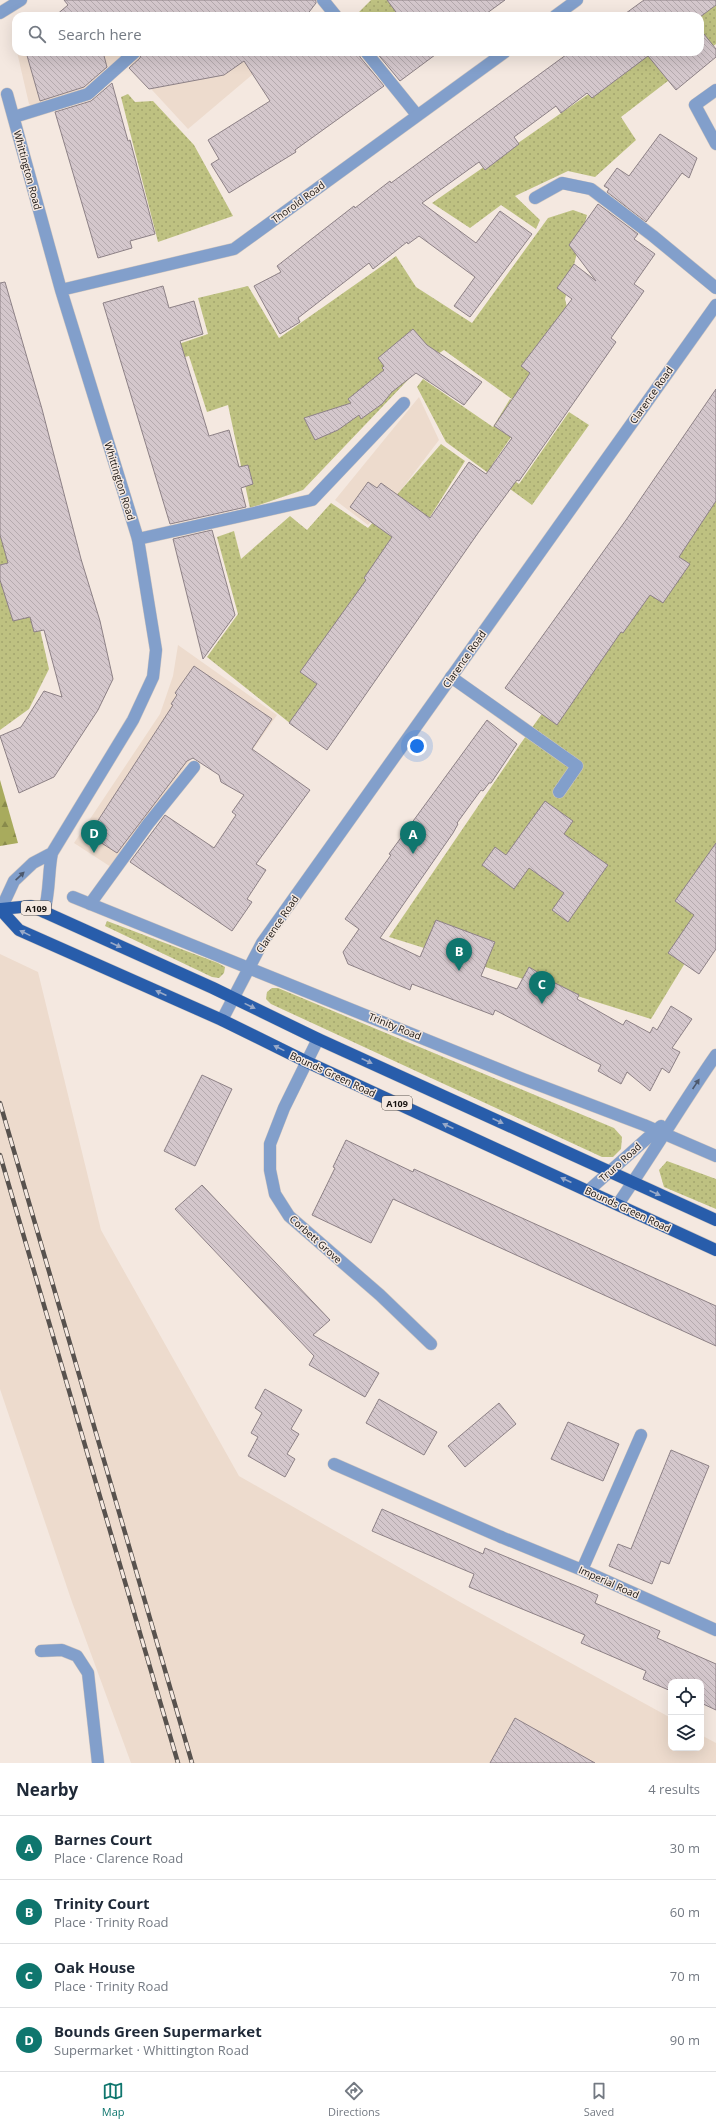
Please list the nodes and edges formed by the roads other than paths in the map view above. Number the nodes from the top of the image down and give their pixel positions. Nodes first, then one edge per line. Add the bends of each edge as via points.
1 (21, 0) edge
2 (323, 0) edge
3 (577, 0) edge
4 (333, 12) edge
5 (560, 12) edge
6 (0, 13) edge
7 (131, 56) edge
8 (369, 56) edge
9 (499, 56) edge
10 (716, 90) edge
11 (7, 94) dead end
12 (418, 115) junction
13 (14, 118) junction
14 (716, 144) edge
15 (535, 198) dead end
16 (716, 288) edge
17 (62, 290) junction
18 (716, 305) edge
19 (404, 403) dead end
20 (138, 540) junction
21 (451, 677) junction
22 (194, 767) dead end
23 (559, 792) dead end
24 (52, 853) junction
25 (73, 897) dead end
26 (90, 904) junction
27 (0, 909) edge
28 (44, 912) junction
29 (249, 967) junction
30 (233, 997) junction
31 (222, 1020) junction
32 (318, 1039) junction
33 (716, 1055) edge
34 (307, 1062) junction
35 (655, 1134) junction
36 (716, 1156) edge
37 (610, 1172) junction
38 (633, 1183) junction
39 (589, 1190) junction
40 (618, 1204) junction
41 (716, 1220) edge
42 (716, 1250) edge
43 (431, 1344) dead end
44 (641, 1435) dead end
45 (334, 1464) dead end
46 (582, 1570) junction
47 (716, 1630) edge
48 (41, 1651) dead end
49 (98, 1763) edge

1 - 6 street
2 - 4 street
3 - 5 street
7 - 13 street via 88,94
8 - 12 street
9 - 12 street, Thorold Road
10 - 14 street via 695,105
11 - 13 street, Whittington Road
12 - 17 street, Thorold Road via 234,249
13 - 17 street, Whittington Road
15 - 16 street via 562,183 591,189
17 - 20 street, Whittington Road
18 - 21 street, Clarence Road
19 - 20 street via 312,500
20 - 24 street, Whittington Road via 156,650 153,677 133,720
21 - 23 street via 577,766
21 - 29 street, Clarence Road via 267,937
22 - 26 street via 148,824
27 -> 24 street via 14,881 33,863
24 - 28 street, Whittington Road
25 - 26 street, Trinity Road
26 - 29 street, Trinity Road
27 - 28 main road, A109 via 31,906
31 -> 27 main road, Bounds Green Road / A109 via 19,930
28 -> 30 main road, A109
29 - 30 street, Clarence Road
29 - 35 street, Trinity Road
30 - 31 street, Clarence Road
30 -> 32 main road, A109
34 -> 31 main road, Bounds Green Road / A109
32 - 34 street, Corbett Grove
32 -> 37 main road, A109
35 -> 33 street, Truro Road via 677,1112
39 -> 34 main road, Bounds Green Road / A109
34 - 43 street, Corbett Grove via 284,1108 270,1144 270,1170 275,1194 290,1216 380,1295
35 - 36 street, Trinity Road
35 - 37 street, Truro Road
35 - 38 street, Truro Road
37 - 38 main road, A109
37 - 39 street, Truro Road
38 - 40 street, Truro Road
38 -> 41 main road, A109
39 - 40 main road, Bounds Green Road / A109
40 - 42 main road, Bounds Green Road / A109
44 - 46 street
45 - 46 street, Imperial Road
46 - 47 street, Imperial Road
48 - 49 street via 62,1650 77,1656 88,1673

